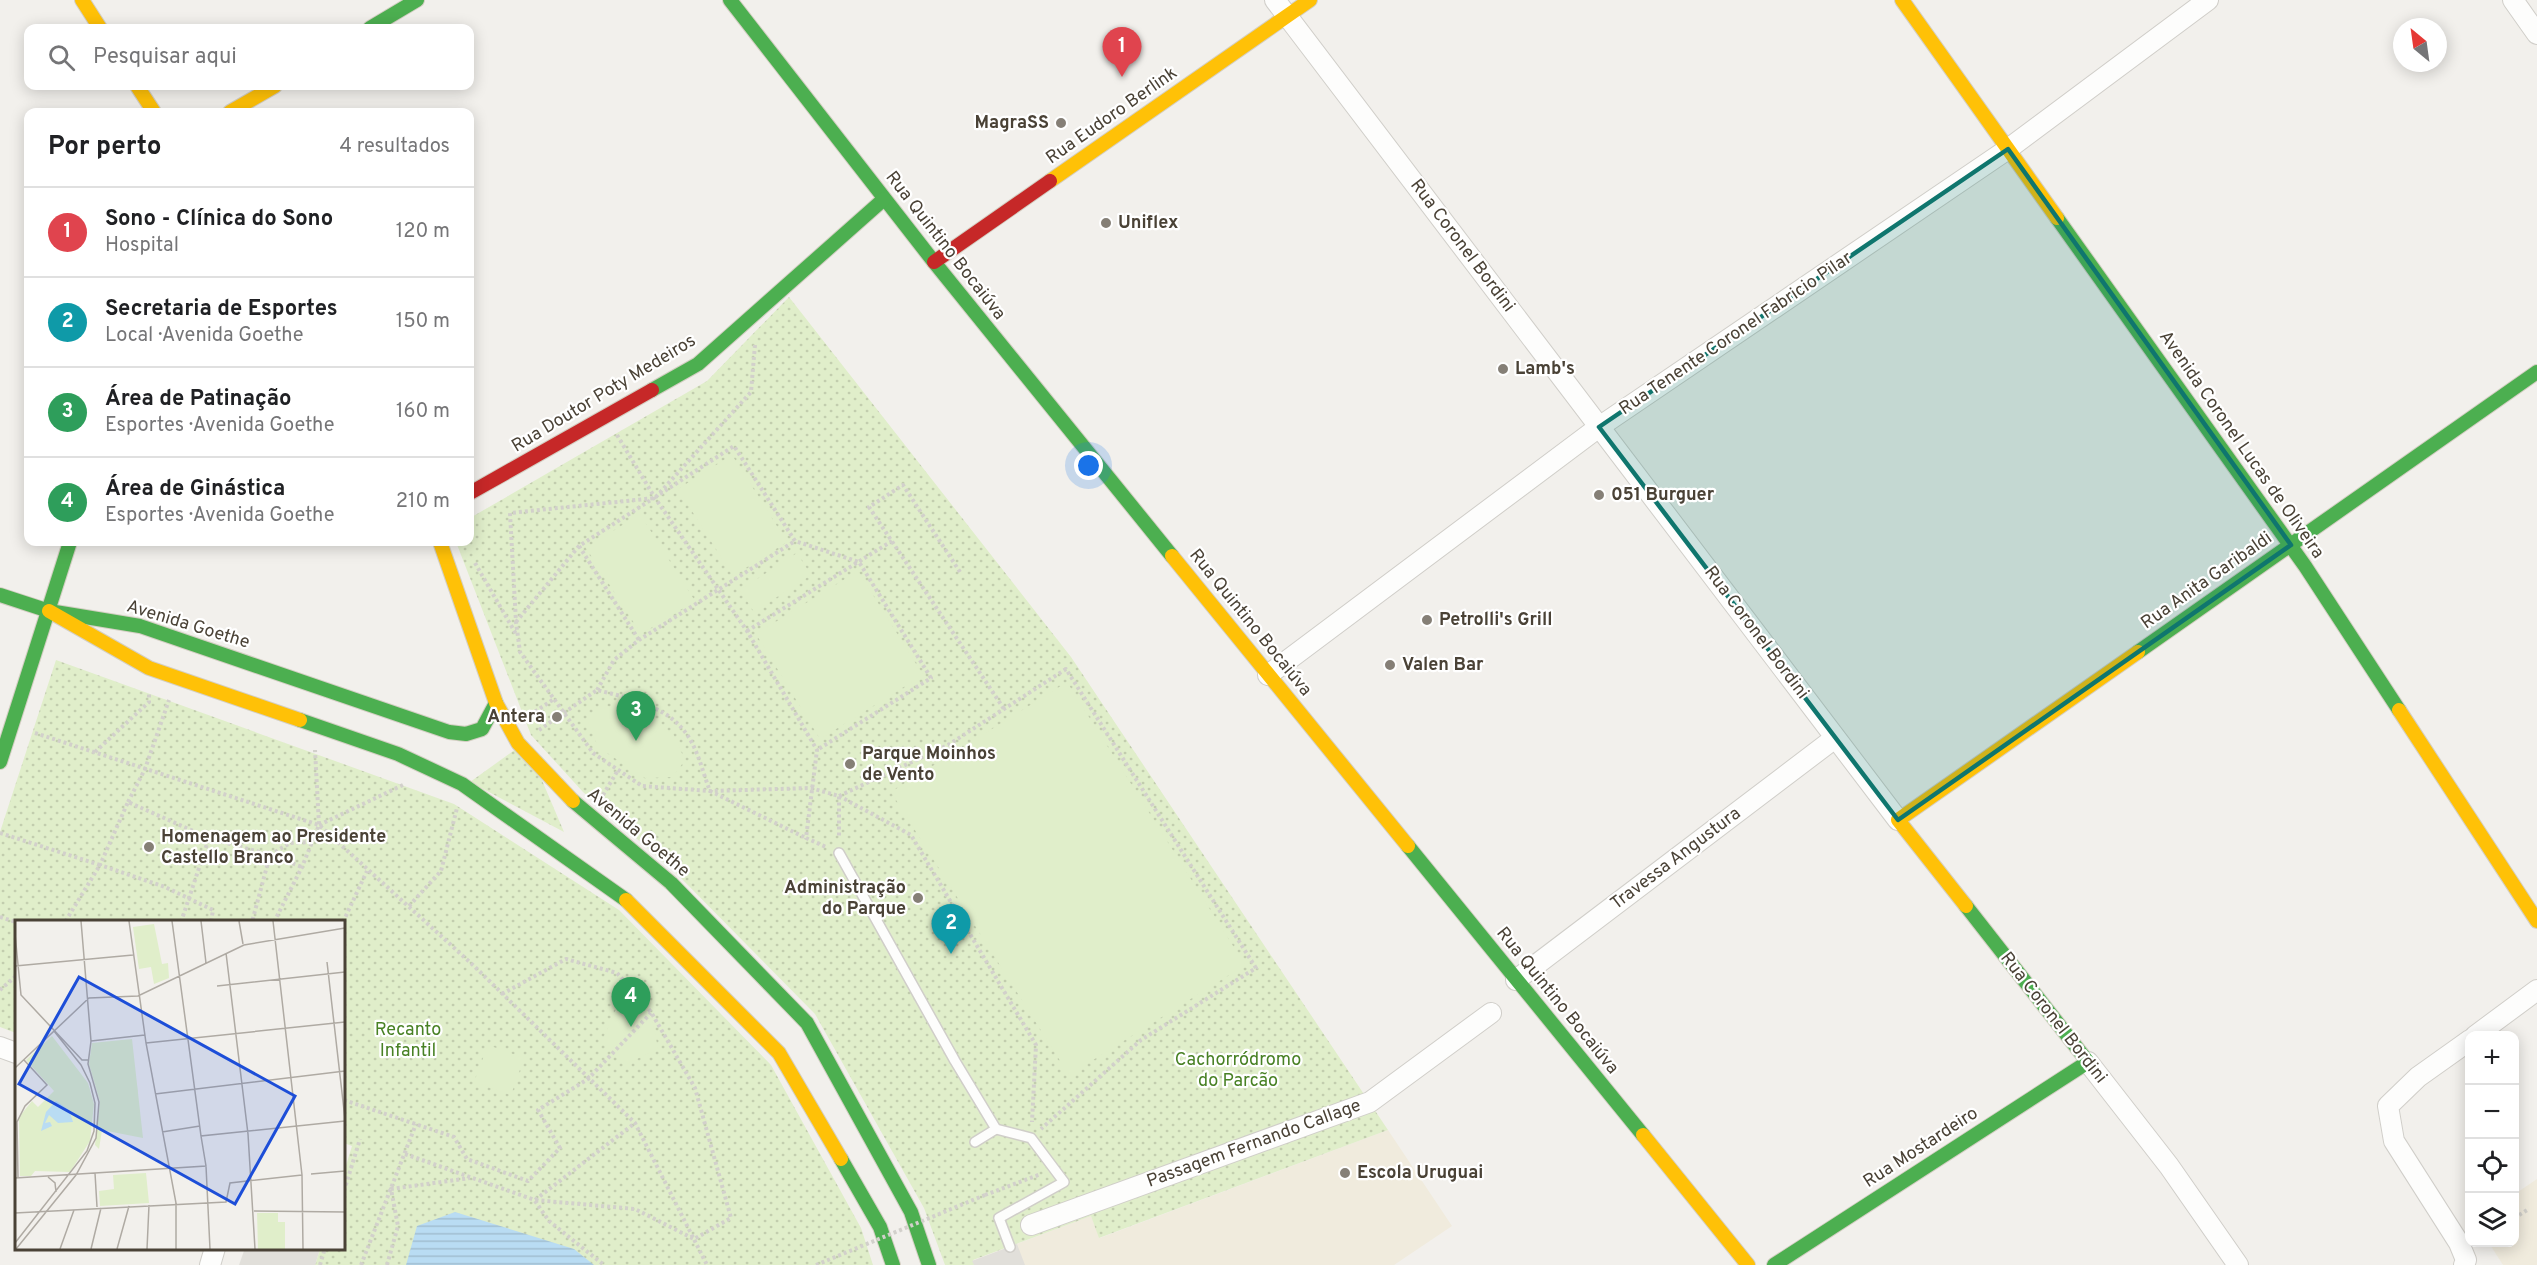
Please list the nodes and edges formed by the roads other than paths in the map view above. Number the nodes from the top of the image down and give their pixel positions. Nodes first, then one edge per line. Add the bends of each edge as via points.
1 (82, 0) edge
2 (417, 0) edge
3 (730, 0) edge
4 (1275, 0) edge
5 (1310, 0) edge
6 (1902, 0) edge
7 (2208, 0) edge
8 (2512, 0) edge
9 (1287, 16) junction
10 (97, 24) edge
11 (377, 24) edge
12 (2537, 34) edge
13 (140, 90) edge
14 (268, 90) edge
15 (151, 108) edge
16 (237, 108) edge
17 (2008, 149) junction
18 (884, 199) junction
19 (934, 262) junction
20 (2537, 372) edge
21 (1599, 427) junction
22 (474, 491) edge
23 (2291, 545) junction
24 (69, 546) edge
25 (441, 546) edge
26 (0, 596) edge
27 (49, 611) junction
28 (1268, 675) junction
29 (496, 704) junction
30 (1836, 738) junction
31 (0, 762) edge
32 (1898, 820) junction
33 (839, 853) road end
34 (2537, 921) edge
35 (1516, 980) junction
36 (2537, 990) edge
37 (1491, 1013) dead end
38 (2481, 1031) edge
39 (2465, 1043) edge
40 (0, 1047) edge
41 (15, 1053) edge
42 (2088, 1062) junction
43 (996, 1129) junction
44 (975, 1142) dead end
45 (1031, 1225) dead end
46 (1010, 1247) dead end
47 (214, 1250) edge
48 (2465, 1263) edge
49 (210, 1265) edge
50 (893, 1265) edge
51 (929, 1265) edge
52 (1748, 1265) edge
53 (1774, 1265) edge
54 (2238, 1265) edge

1 - 10 main road
2 - 11 main road
3 - 18 main road, Rua Quintino Bocaiúva
4 - 9 street, Rua Coronel Bordini
5 - 9 main road, Rua Eudoro Berlink
6 - 17 main road, Avenida Coronel Lucas de Oliveira
7 - 17 street, Rua Tenente Coronel Fabricio Pilar
8 - 12 street
9 - 19 main road, Rua Eudoro Berlink
9 - 21 street, Rua Coronel Bordini
13 - 15 main road
14 - 16 main road
17 - 21 street, Rua Tenente Coronel Fabricio Pilar
17 - 23 main road, Avenida Coronel Lucas de Oliveira
18 - 19 main road, Rua Quintino Bocaiúva
18 - 22 main road, Rua Doutor Poty Medeiros via 698,364
19 - 28 main road, Rua Quintino Bocaiúva
20 - 23 main road, Rua Anita Garibaldi
21 - 28 street, Rua Tenente Coronel Fabricio Pilar
21 - 30 street, Rua Coronel Bordini
23 - 32 main road, Rua Anita Garibaldi
23 - 34 main road, Avenida Coronel Lucas de Oliveira
24 - 27 main road
25 - 29 main road
26 - 27 main road
27 - 29 main road, Avenida Goethe via 146,627 449,732 466,734 482,729
27 - 31 main road
27 - 50 main road via 149,668 398,754 462,784 630,903 779,1053 880,1227
28 - 35 main road, Rua Quintino Bocaiúva
29 - 51 main road, Avenida Goethe via 518,743 570,799 671,883 807,1023 911,1212
30 - 32 street, Rua Coronel Bordini
30 - 35 street, Travessa Angustura
32 - 42 main road, Rua Coronel Bordini
33 - 43 lane
35 - 52 main road, Rua Quintino Bocaiúva
36 - 38 street
37 - 45 street, Passagem Fernando Callage via 1370,1102
39 - 48 street via 2418,1077 2388,1106 2394,1141 2446,1219
40 - 41 street
42 - 53 main road, Rua Mostardeiro
42 - 54 street, Rua Coronel Bordini via 2169,1166
43 - 44 lane
43 - 46 lane via 1031,1138 1064,1182 999,1218
47 - 49 street

